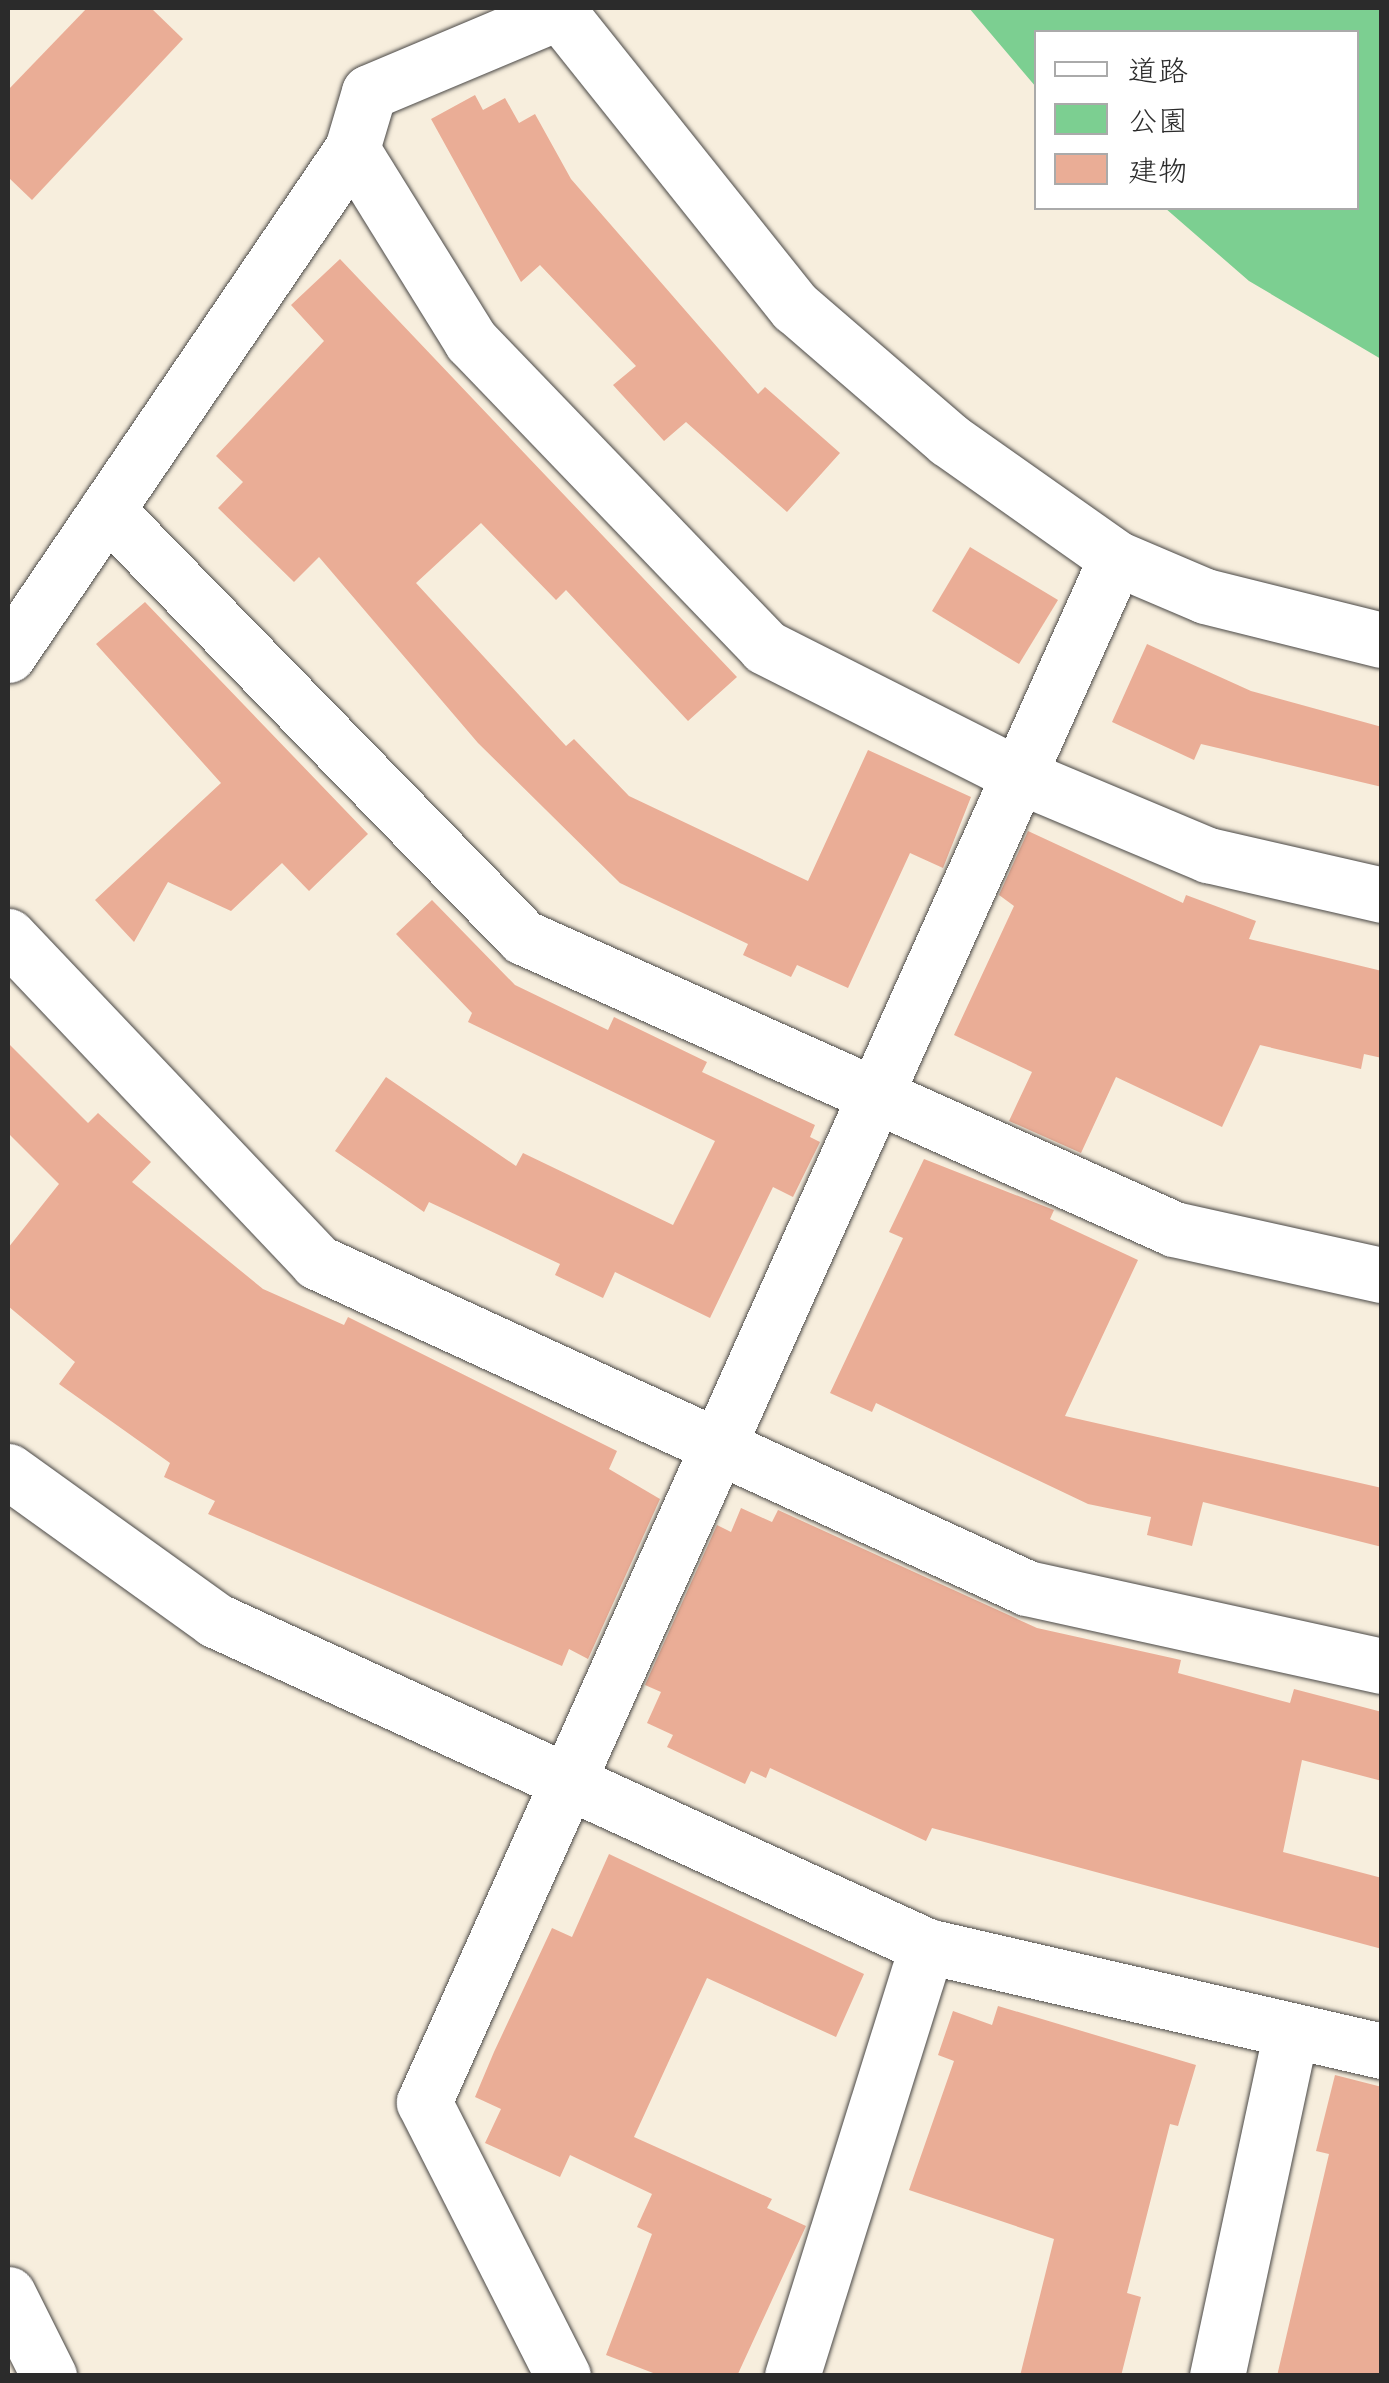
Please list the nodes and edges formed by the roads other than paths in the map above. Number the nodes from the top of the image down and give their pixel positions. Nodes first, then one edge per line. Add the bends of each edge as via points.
1 (558, 10) edge
2 (352, 149) junction
3 (106, 510) junction
4 (1116, 558) junction
5 (1382, 640) edge
6 (8, 655) edge
7 (1022, 777) junction
8 (1382, 895) edge
9 (8, 936) edge
10 (878, 1097) junction
11 (1382, 1274) edge
12 (723, 1446) junction
13 (8, 1471) edge
14 (1382, 1666) edge
15 (569, 1788) junction
16 (927, 1946) junction
17 (1291, 2031) junction
18 (1382, 2051) edge
19 (8, 2294) edge
20 (49, 2376) edge
21 (563, 2376) edge
22 (792, 2376) edge
23 (1217, 2376) edge

1 - 2 street via 369,92
1 - 4 street via 795,307 950,440
2 - 3 street
2 - 7 street via 470,340 764,647
3 - 6 street
3 - 10 street via 522,936
4 - 5 street via 1205,596
4 - 7 street
7 - 8 street via 1208,855
7 - 10 street
9 - 12 street via 318,1262
10 - 11 street via 1174,1229
10 - 12 street
12 - 14 street via 1027,1588
12 - 15 street
13 - 15 street via 215,1620
15 - 16 street
15 - 21 street via 424,2102
16 - 17 street
16 - 22 street
17 - 18 street
17 - 23 street
19 - 20 street

